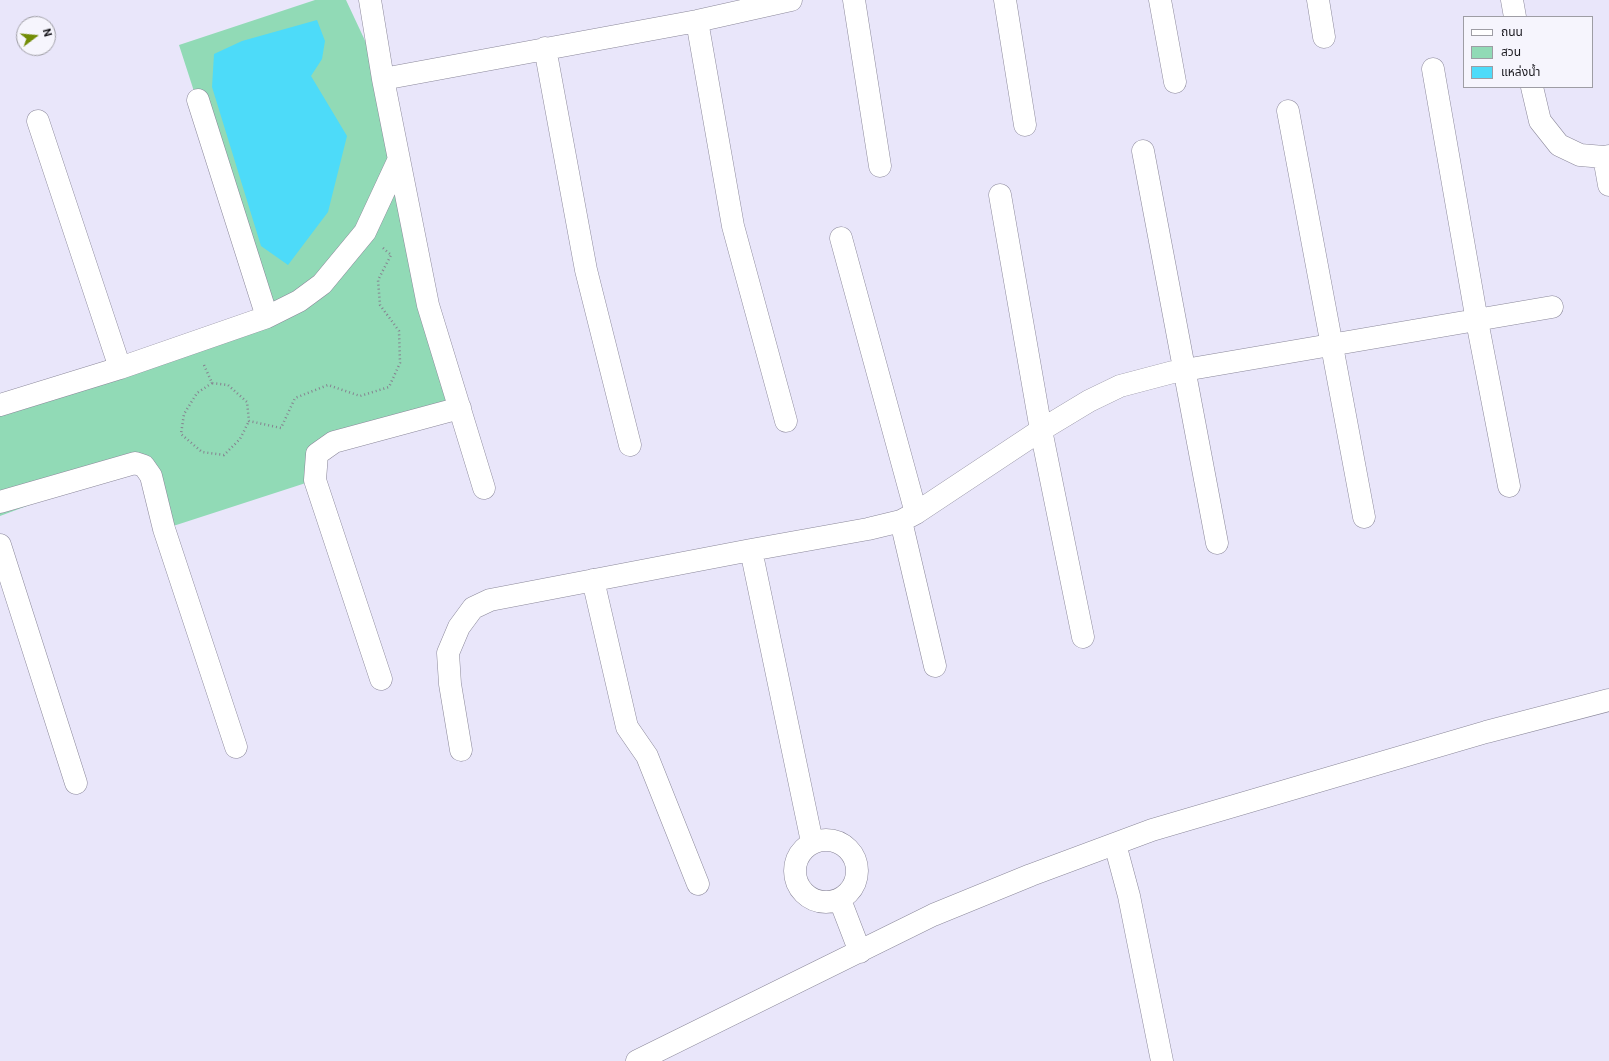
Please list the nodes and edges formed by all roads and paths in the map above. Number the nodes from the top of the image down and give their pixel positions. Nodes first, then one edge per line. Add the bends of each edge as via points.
1 (370, 0) edge
2 (790, 0) edge
3 (854, 0) edge
4 (1005, 0) edge
5 (1160, 0) edge
6 (1318, 0) edge
7 (1512, 0) edge
8 (1515, 16) edge
9 (697, 21) junction
10 (1324, 37) dead end
11 (545, 48) junction
12 (1433, 69) dead end
13 (383, 79) junction
14 (1175, 82) dead end
15 (1532, 88) edge
16 (198, 100) dead end
17 (1288, 111) dead end
18 (38, 121) dead end
19 (1025, 125) dead end
20 (1143, 151) dead end
21 (1607, 157) edge
22 (399, 159) junction
23 (880, 166) dead end
24 (1609, 186) edge
25 (1000, 195) dead end
26 (841, 238) dead end
27 (391, 255) dead end
28 (1552, 307) dead end
29 (267, 317) junction
30 (1477, 321) junction
31 (195, 342) junction
32 (1331, 345) junction
33 (120, 368) junction
34 (1185, 370) junction
35 (212, 383) junction
36 (0, 405) edge
37 (460, 408) junction
38 (249, 421) junction
39 (786, 421) dead end
40 (1041, 430) junction
41 (630, 445) dead end
42 (1509, 486) dead end
43 (484, 488) dead end
44 (0, 502) edge
45 (908, 517) junction
46 (1364, 517) dead end
47 (1218, 543) dead end
48 (0, 545) edge
49 (751, 550) junction
50 (593, 580) junction
51 (1083, 637) dead end
52 (935, 666) dead end
53 (381, 679) dead end
54 (1609, 700) edge
55 (236, 747) dead end
56 (461, 750) dead end
57 (76, 783) dead end
58 (812, 842) junction
59 (1115, 844) junction
60 (698, 884) dead end
61 (840, 900) junction
62 (860, 952) junction
63 (637, 1061) edge
64 (1162, 1061) edge

1 - 13 street
2 - 9 street
3 - 23 street
4 - 19 street
5 - 14 street
6 - 10 street
7 - 8 street
9 - 11 street
9 - 39 street via 733,226
11 - 13 street
11 - 41 street via 586,270
12 - 30 street
13 - 22 street
15 - 21 street via 1540,121 1559,145 1580,155
16 - 29 street
17 - 32 street
18 - 33 street
20 - 34 street
21 - 24 street
22 - 29 street via 365,232 322,284 299,302
22 - 37 street via 428,305
25 - 40 street
26 - 45 street
27 - 38 path via 378,280 380,305 399,331 400,363 389,387 360,396 328,385 295,398 281,428
28 - 30 street
29 - 31 street
30 - 32 street
30 - 42 street
31 - 33 street
31 - 35 path
32 - 34 street
32 - 46 street
33 - 36 street
34 - 40 street via 1120,386
34 - 47 street
35 - 38 path via 228,385 247,402
35 - 38 path via 197,393 184,414 181,434 202,452 224,455 240,439
37 - 43 street
37 - 53 street via 334,442 317,454 315,480
40 - 45 street
40 - 51 street
44 - 55 street via 135,463 144,466 151,476 164,529
45 - 49 street via 868,529
45 - 52 street
48 - 57 street
49 - 50 street
49 - 58 street
50 - 56 street via 490,600 473,608 459,627 448,653 450,684
50 - 60 street via 627,727 647,756
54 - 59 street via 1463,739 1152,830
58 - 61 street via 800,852 794,868 797,885 808,898 824,903
58 - 61 street via 828,838 844,844 854,857 858,873 853,889
59 - 62 street via 932,915
59 - 64 street via 1130,896
61 - 62 street
62 - 63 street

